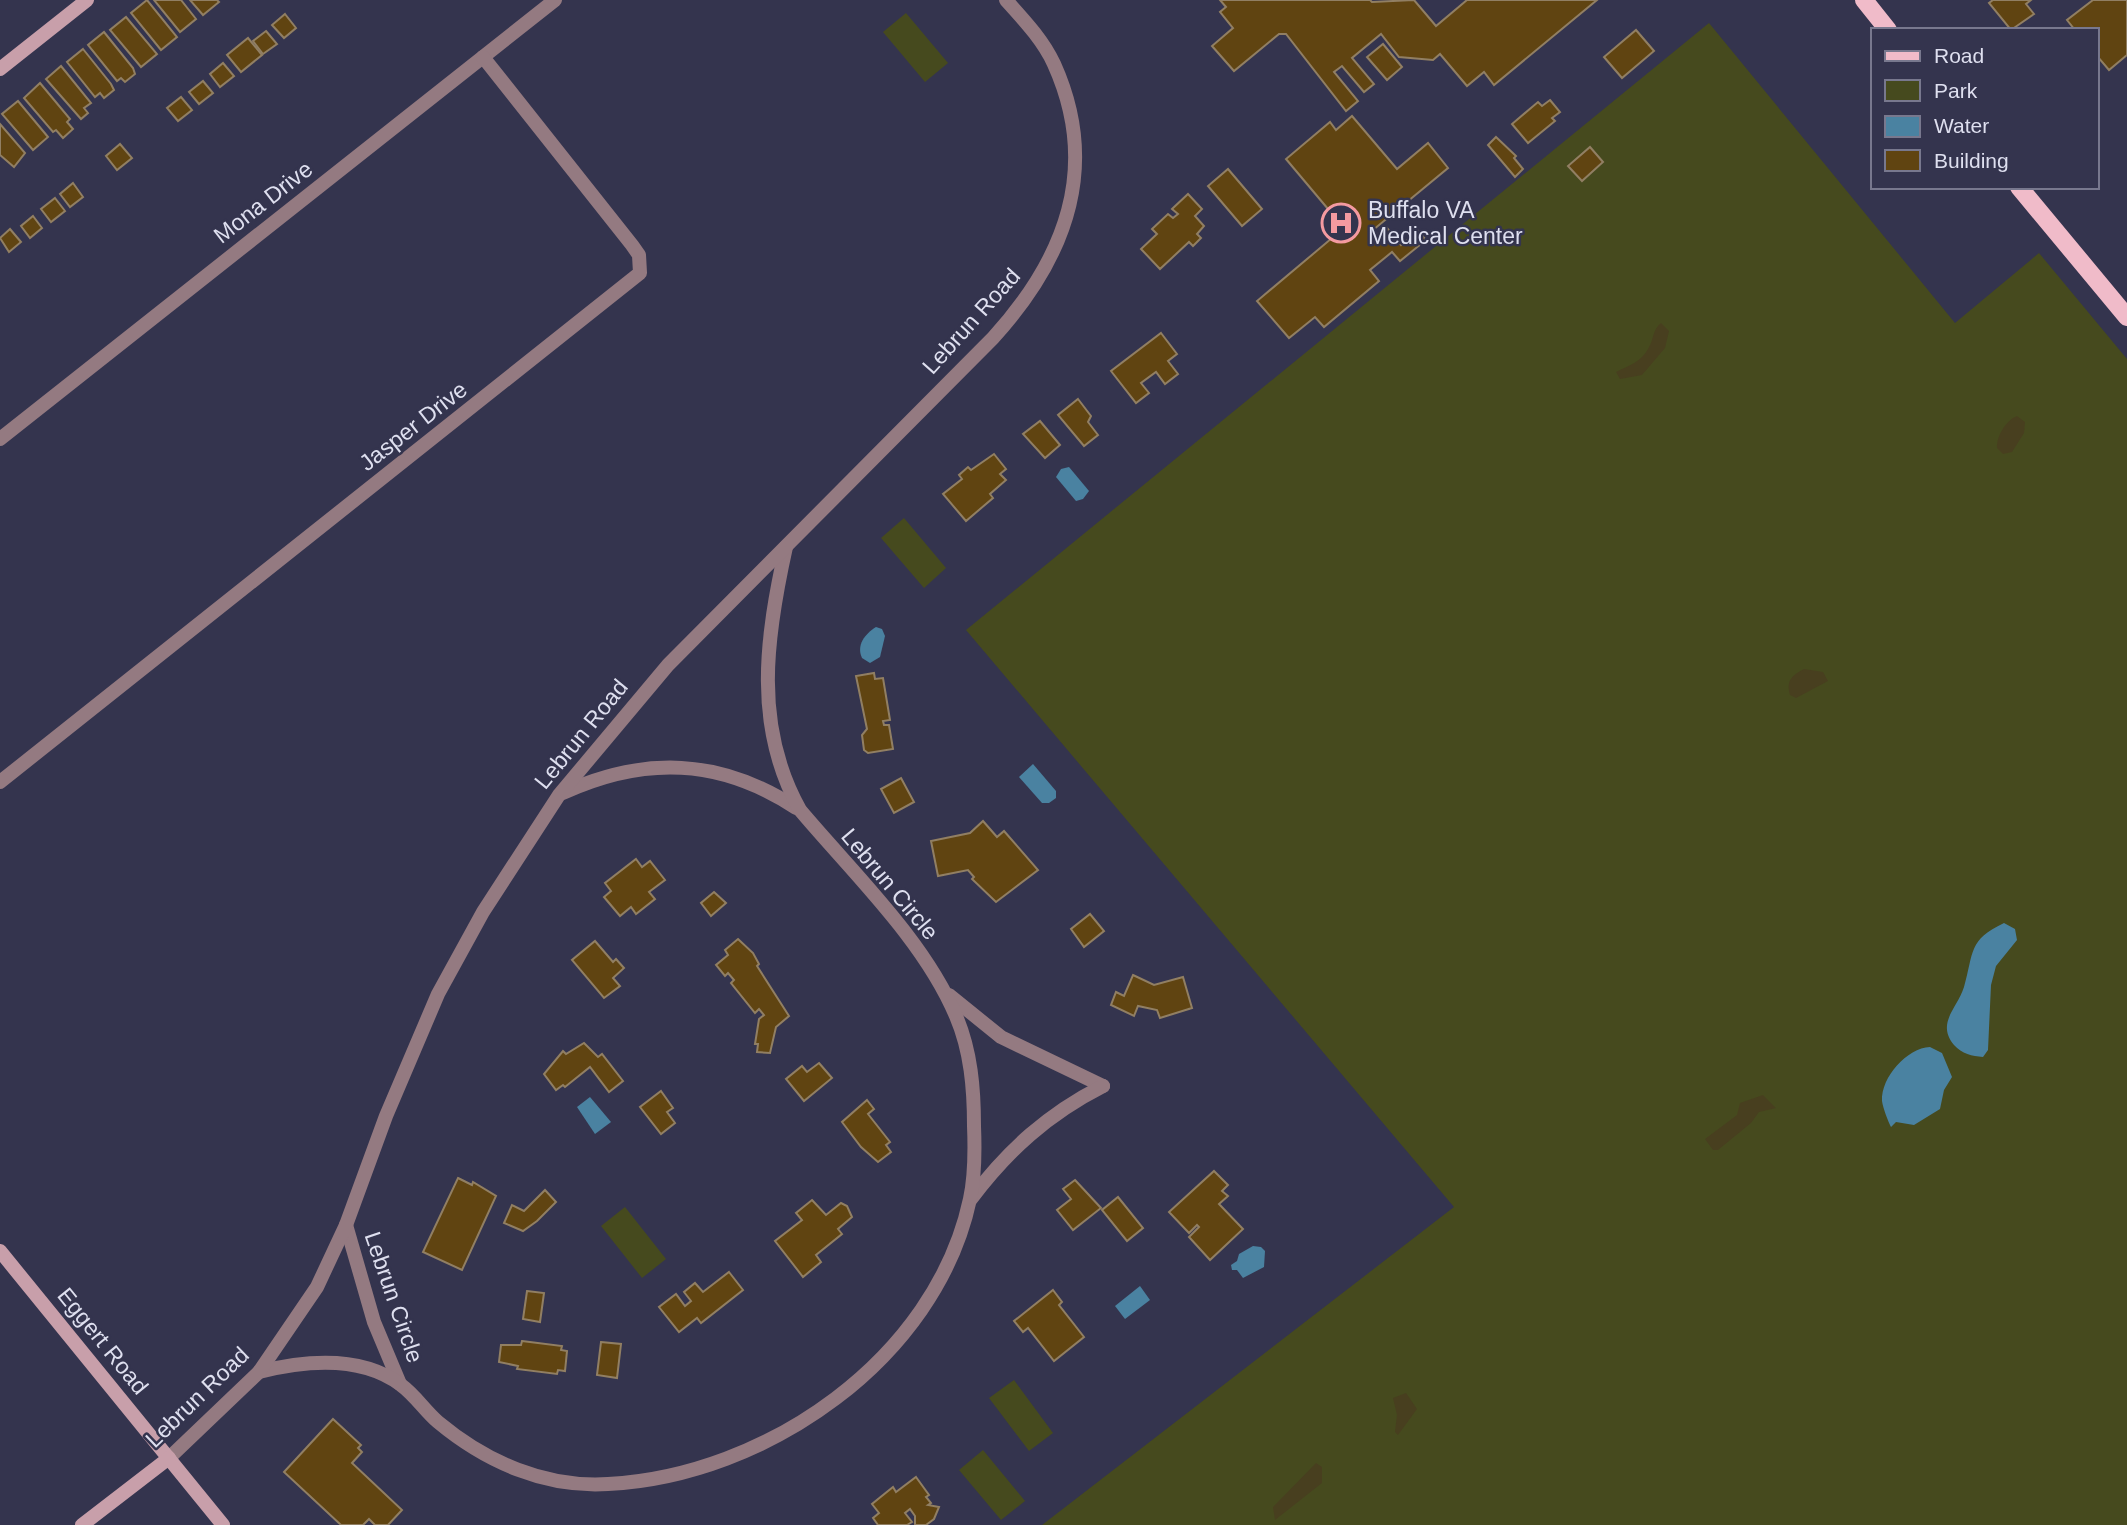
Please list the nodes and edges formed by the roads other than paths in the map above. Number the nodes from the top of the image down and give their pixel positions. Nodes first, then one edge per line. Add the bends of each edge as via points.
1 (87, 0) edge
2 (555, 0) edge
3 (1006, 0) edge
4 (1864, 0) edge
5 (1886, 28) edge
6 (483, 57) junction
7 (0, 69) edge
8 (2021, 189) edge
9 (2127, 317) edge
10 (0, 439) edge
11 (786, 546) junction
12 (0, 782) edge
13 (559, 795) junction
14 (800, 810) junction
15 (942, 988) junction
16 (970, 1200) junction
17 (346, 1225) junction
18 (0, 1251) edge
19 (259, 1372) junction
20 (400, 1384) junction
21 (169, 1458) junction
22 (82, 1525) edge
23 (223, 1525) edge

1 - 7 street
2 - 6 street, Mona Drive
3 - 11 street, Lebrun Road via 1033,30 1053,63 1066,98 1075,183 1060,239 1015,313
4 - 5 main road
6 - 10 street, Mona Drive
6 - 12 street, Jasper Drive via 632,245 639,255 640,273
8 - 9 main road
11 - 13 street, Lebrun Road via 668,665
11 - 14 street, Lebrun Circle via 768,639 765,685 770,729
13 - 14 street, Lebrun Circle via 626,770 683,767 734,776
13 - 17 street, Lebrun Road via 482,912 438,994 395,1092
14 - 15 street, Lebrun Circle via 909,939
15 - 16 street, Lebrun Circle via 957,1018 974,1088
15 - 16 street, Lebrun Circle via 1001,1037 1103,1086 1025,1137
16 - 20 street, Lebrun Circle via 952,1254 899,1339 815,1415 740,1455 670,1475 608,1485 545,1479 491,1460 438,1422
17 - 19 street, Lebrun Road via 317,1287
17 - 20 street, Lebrun Circle via 366,1301
18 - 21 street, Eggert Road
19 - 20 street, Lebrun Circle via 297,1364 345,1365
19 - 21 street, Lebrun Road
21 - 22 street, Lebrun Road
21 - 23 street, Eggert Road

